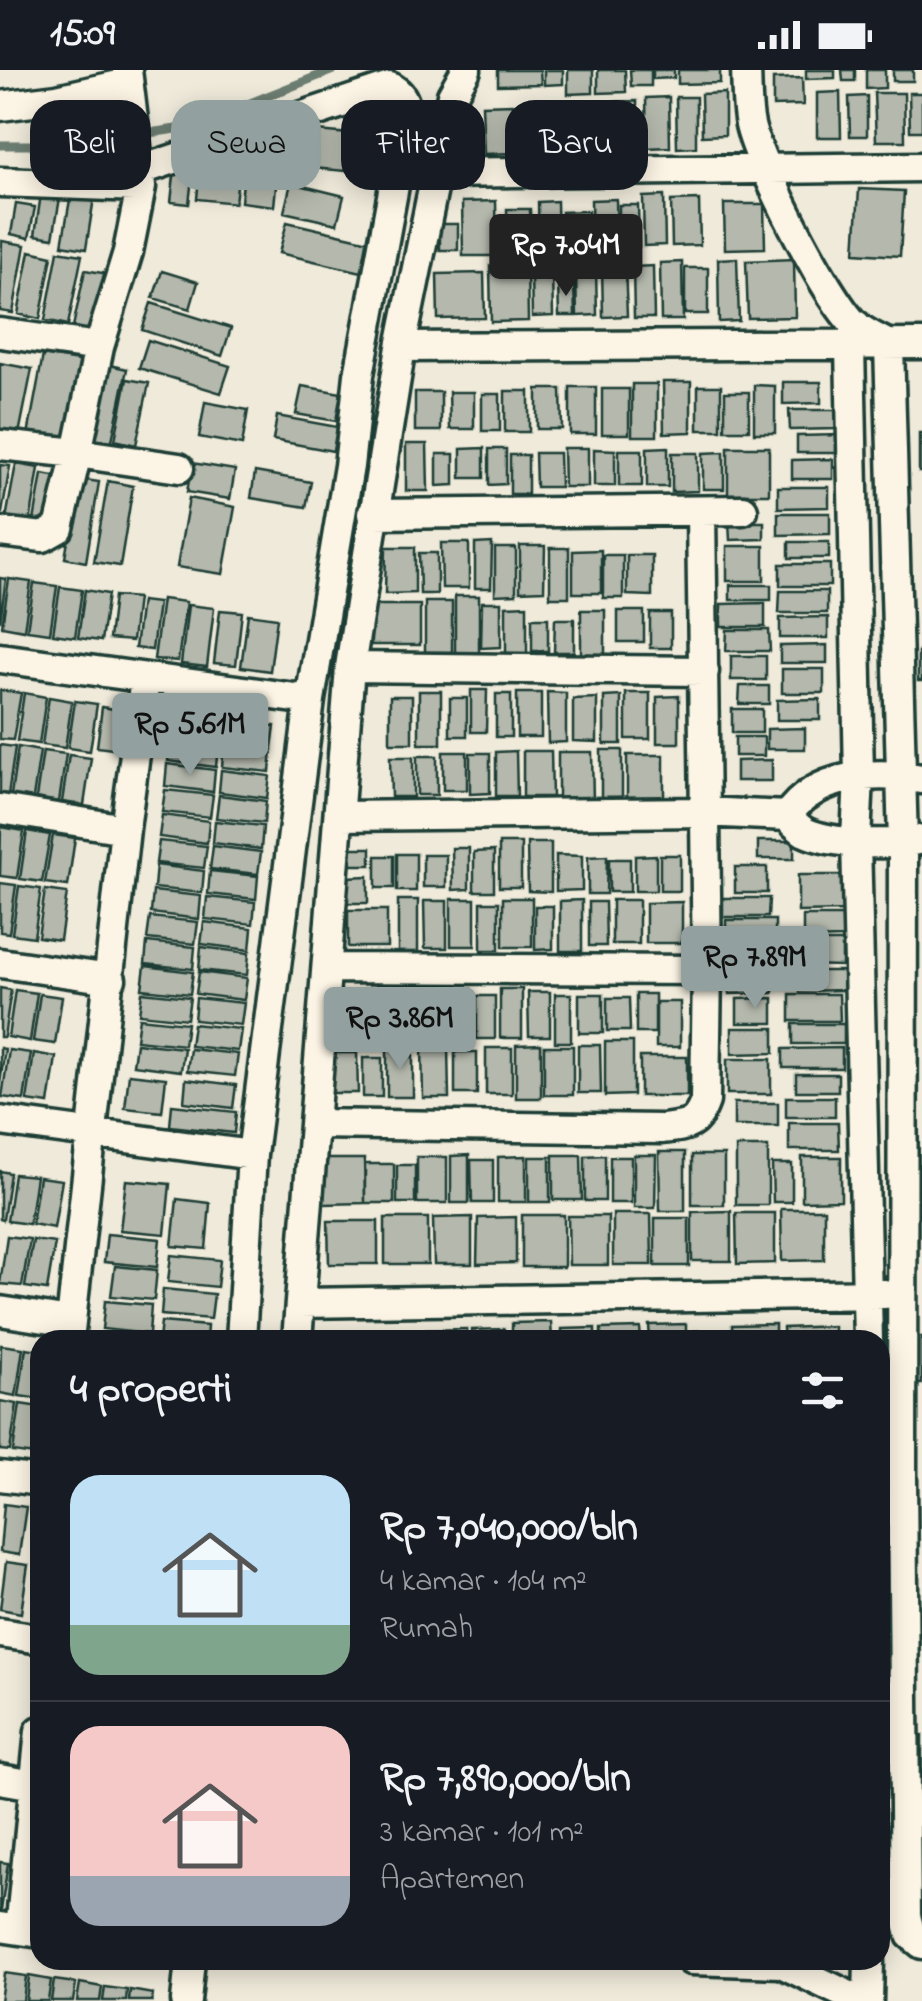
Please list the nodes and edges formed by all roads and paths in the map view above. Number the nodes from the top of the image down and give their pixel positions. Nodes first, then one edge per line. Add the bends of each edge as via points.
1 (466, 70) edge
2 (746, 70) edge
3 (127, 81) edge
4 (451, 100) edge
5 (0, 106) edge
6 (766, 167) junction
7 (922, 168) edge
8 (151, 169) edge
9 (485, 172) edge
10 (30, 180) edge
11 (0, 182) edge
12 (137, 190) edge
13 (435, 190) edge
14 (0, 333) edge
15 (853, 336) junction
16 (922, 344) edge
17 (889, 345) junction
18 (99, 347) junction
19 (401, 347) junction
20 (0, 445) edge
21 (77, 454) junction
22 (179, 468) dead end
23 (743, 510) dead end
24 (701, 512) junction
25 (372, 514) junction
26 (0, 532) edge
27 (0, 658) edge
28 (350, 667) junction
29 (704, 671) junction
30 (145, 678) junction
31 (310, 700) junction
32 (859, 776) junction
33 (912, 777) edge
34 (0, 809) edge
35 (704, 812) junction
36 (340, 816) junction
37 (787, 816) junction
38 (125, 829) junction
39 (856, 840) junction
40 (913, 841) edge
41 (0, 963) edge
42 (328, 968) junction
43 (707, 970) junction
44 (111, 979) junction
45 (0, 1122) edge
46 (314, 1124) junction
47 (94, 1134) junction
48 (252, 1154) junction
49 (913, 1293) edge
50 (867, 1294) junction
51 (301, 1303) junction
52 (0, 1311) edge
53 (66, 1330) edge
54 (70, 1330) edge
55 (242, 1330) edge
56 (298, 1330) edge
57 (868, 1330) edge
58 (0, 1476) edge
59 (912, 1478) edge
60 (30, 1480) edge
61 (0, 1633) edge
62 (30, 1638) edge
63 (0, 1779) edge
64 (30, 1784) edge
65 (902, 1822) edge
66 (30, 1826) edge
67 (20, 1930) edge
68 (922, 1944) edge
69 (189, 1970) edge
70 (796, 1970) edge
71 (870, 1970) edge
72 (186, 2001) edge
73 (860, 2001) edge
74 (868, 2001) edge

1 - 4 street
2 - 6 street via 750,124
3 - 5 street
6 - 7 street
6 - 9 street
6 - 15 street
8 - 31 street via 390,88 406,106
10 - 11 street
12 - 18 street via 128,252
13 - 19 street
14 - 18 street
15 - 17 street
15 - 19 street
15 - 32 street
16 - 17 street
17 - 33 street
18 - 21 street
19 - 25 street
20 - 21 street
21 - 22 street
21 - 26 street via 59,528 43,536
23 - 24 street
24 - 25 street
24 - 29 street
25 - 28 street
27 - 30 street
28 - 29 street
28 - 36 street
29 - 35 street
30 - 31 street
30 - 38 street
31 - 48 street
32 - 33 street
32 - 37 street via 799,798
32 - 39 street
33 - 40 street
34 - 38 street
35 - 36 street
35 - 37 street
35 - 43 street
36 - 42 street
37 - 39 street via 803,831
38 - 44 street
39 - 40 street
39 - 50 street
40 - 49 street
41 - 44 street
42 - 43 street
42 - 46 street
43 - 46 street via 705,1101 700,1117 686,1126
44 - 47 street
45 - 47 street
46 - 51 street
47 - 48 street
47 - 54 street
48 - 55 street
49 - 50 street
49 - 59 street
50 - 51 street
50 - 57 street
51 - 56 street
52 - 53 street
58 - 60 street
59 - 65 street
61 - 62 street
63 - 64 street
65 - 68 street via 906,1916
66 - 67 street
69 - 72 street
70 - 73 street
71 - 74 street

